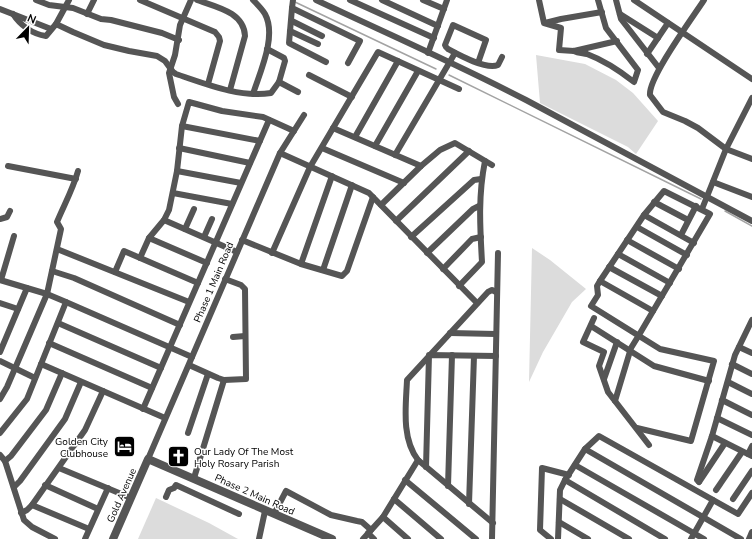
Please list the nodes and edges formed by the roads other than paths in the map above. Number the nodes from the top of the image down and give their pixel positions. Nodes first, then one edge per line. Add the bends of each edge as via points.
1 (36, 0) edge
2 (94, 0) edge
3 (140, 0) edge
4 (191, 0) edge
5 (197, 0) edge
6 (253, 0) edge
7 (316, 0) edge
8 (350, 0) edge
9 (382, 0) edge
10 (424, 0) edge
11 (447, 0) edge
12 (539, 0) edge
13 (598, 0) edge
14 (616, 0) edge
15 (634, 0) edge
16 (704, 0) edge
17 (45, 2) edge
18 (68, 3) edge
19 (293, 4) edge
20 (0, 9) edge
21 (444, 9) junction
22 (272, 10) dead end
23 (602, 12) junction
24 (87, 14) junction
25 (620, 14) junction
26 (265, 15) junction
27 (183, 19) junction
28 (292, 20) junction
29 (544, 23) junction
30 (668, 23) junction
31 (56, 24) junction
32 (438, 26) junction
33 (290, 31) junction
34 (683, 32) junction
35 (322, 36) dead end
36 (434, 38) junction
37 (658, 38) junction
38 (179, 40) junction
39 (617, 41) junction
40 (318, 44) dead end
41 (267, 49) junction
42 (574, 51) junction
43 (428, 53) junction
44 (455, 53) junction
45 (648, 54) junction
46 (502, 57) dead end
47 (398, 61) junction
48 (326, 62) dead end
49 (348, 63) dead end
50 (449, 63) junction
51 (478, 63) junction
52 (170, 68) junction
53 (659, 68) junction
54 (418, 71) junction
55 (309, 75) dead end
56 (752, 79) edge
57 (438, 80) junction
58 (279, 82) junction
59 (208, 84) junction
60 (459, 89) dead end
61 (230, 90) junction
62 (298, 92) dead end
63 (253, 94) junction
64 (352, 97) junction
65 (751, 101) edge
66 (178, 104) dead end
67 (304, 115) dead end
68 (269, 120) junction
69 (182, 126) junction
70 (333, 128) junction
71 (294, 130) junction
72 (355, 137) junction
73 (260, 141) junction
74 (375, 146) junction
75 (180, 148) junction
76 (322, 148) junction
77 (726, 149) junction
78 (469, 151) junction
79 (280, 153) junction
80 (395, 154) junction
81 (752, 159) edge
82 (485, 161) junction
83 (250, 163) junction
84 (492, 165) dead end
85 (8, 166) dead end
86 (421, 166) junction
87 (310, 167) junction
88 (78, 171) dead end
89 (177, 171) junction
90 (332, 176) junction
91 (76, 179) junction
92 (481, 179) junction
93 (713, 182) junction
94 (242, 183) junction
95 (404, 183) junction
96 (352, 185) junction
97 (173, 193) junction
98 (373, 197) junction
99 (752, 197) edge
100 (708, 198) junction
101 (654, 202) junction
102 (232, 204) junction
103 (381, 205) junction
104 (479, 206) junction
105 (696, 206) junction
106 (194, 210) dead end
107 (702, 210) junction
108 (10, 211) dead end
109 (644, 215) junction
110 (212, 218) dead end
111 (0, 219) edge
112 (164, 220) junction
113 (688, 220) junction
114 (752, 221) edge
115 (396, 222) junction
116 (637, 227) junction
117 (185, 229) junction
118 (681, 235) junction
119 (14, 236) dead end
120 (204, 237) junction
121 (412, 237) junction
122 (481, 237) junction
123 (149, 238) junction
124 (242, 240) junction
125 (627, 240) junction
126 (216, 242) junction
127 (694, 243) junction
128 (57, 249) junction
129 (237, 252) junction
130 (272, 253) junction
131 (427, 253) junction
132 (498, 253) dead end
133 (618, 254) junction
134 (687, 255) junction
135 (140, 258) junction
136 (207, 263) junction
137 (301, 264) junction
138 (609, 267) junction
139 (443, 269) junction
140 (679, 269) junction
141 (323, 270) junction
142 (52, 271) junction
143 (115, 272) junction
144 (225, 279) junction
145 (1, 280) edge
146 (600, 280) junction
147 (198, 283) junction
148 (670, 283) junction
149 (459, 286) junction
150 (27, 288) junction
151 (496, 292) junction
152 (47, 294) junction
153 (662, 296) junction
154 (66, 302) junction
155 (189, 302) junction
156 (0, 303) edge
157 (477, 303) junction
158 (18, 309) junction
159 (653, 311) junction
160 (594, 318) dead end
161 (752, 320) edge
162 (58, 323) junction
163 (180, 325) junction
164 (591, 326) junction
165 (750, 331) edge
166 (450, 333) junction
167 (496, 334) junction
168 (639, 335) junction
169 (246, 336) junction
170 (233, 337) dead end
171 (617, 342) junction
172 (49, 343) junction
173 (170, 347) junction
174 (739, 347) junction
175 (630, 351) junction
176 (0, 352) edge
177 (752, 353) edge
178 (429, 355) junction
179 (452, 356) junction
180 (474, 356) junction
181 (496, 356) junction
182 (192, 357) junction
183 (0, 361) edge
184 (41, 364) junction
185 (732, 364) junction
186 (189, 365) junction
187 (15, 368) junction
188 (161, 368) junction
189 (62, 373) junction
190 (208, 374) junction
191 (752, 374) edge
192 (35, 378) junction
193 (604, 379) junction
194 (224, 380) junction
195 (709, 381) junction
196 (82, 382) junction
197 (728, 382) junction
198 (0, 384) edge
199 (7, 387) junction
200 (152, 388) junction
201 (103, 391) junction
202 (752, 394) edge
203 (0, 399) edge
204 (722, 400) junction
205 (615, 401) junction
206 (143, 409) junction
207 (752, 415) edge
208 (165, 418) junction
209 (717, 418) junction
210 (637, 428) junction
211 (0, 433) edge
212 (188, 433) dead end
213 (752, 435) edge
214 (712, 436) junction
215 (725, 443) junction
216 (649, 445) dead end
217 (752, 446) edge
218 (585, 449) junction
219 (747, 454) edge
220 (0, 455) edge
221 (148, 459) junction
222 (5, 460) junction
223 (418, 460) junction
224 (575, 465) junction
225 (426, 467) junction
226 (59, 468) junction
227 (752, 471) edge
228 (567, 477) junction
229 (193, 478) junction
230 (406, 480) junction
231 (45, 486) junction
232 (448, 486) junction
233 (14, 487) junction
234 (108, 488) junction
235 (187, 489) junction
236 (716, 490) dead end
237 (752, 493) edge
238 (130, 498) junction
239 (166, 498) dead end
240 (394, 499) junction
241 (560, 499) junction
242 (733, 499) dead end
243 (713, 500) junction
244 (749, 502) edge
245 (32, 504) junction
246 (469, 504) junction
247 (98, 509) junction
248 (265, 511) junction
249 (21, 513) junction
250 (239, 514) dead end
251 (274, 514) junction
252 (383, 516) junction
253 (703, 517) junction
254 (558, 522) junction
255 (493, 523) junction
256 (89, 529) junction
257 (370, 532) junction
258 (752, 532) edge
259 (692, 536) edge
260 (321, 537) edge
261 (55, 539) edge
262 (85, 539) edge
263 (113, 539) edge
264 (259, 539) edge
265 (332, 539) edge
266 (363, 539) edge
267 (374, 539) edge
268 (408, 539) edge
269 (441, 539) edge
270 (476, 539) edge
271 (492, 539) edge
272 (552, 539) edge
273 (558, 539) edge
274 (588, 539) edge
275 (629, 539) edge
276 (666, 539) edge
277 (704, 539) edge
278 (742, 539) edge
279 (749, 539) edge

1 - 17 street
2 - 24 street
3 - 27 street
4 - 27 street
5 - 61 street via 235,15 245,29
6 - 26 street
7 - 43 street
8 - 36 street
9 - 32 street
10 - 21 street
11 - 21 street
12 - 29 street
13 - 23 street
14 - 25 street
15 - 30 street
16 - 34 street
17 - 18 street
18 - 24 street
18 - 31 street
19 - 28 street
19 - 49 street via 360,41
20 - 31 street via 13,14 20,24 41,35 46,36
21 - 32 street
22 - 26 street
23 - 29 street
23 - 39 street via 606,28
24 - 38 street via 101,19 113,18
25 - 37 street
25 - 45 street via 621,19
26 - 41 street via 270,29
27 - 38 street
27 - 59 street via 219,36 220,41
28 - 33 street
28 - 35 street
29 - 42 street via 561,28 559,50
30 - 34 street
30 - 37 street
31 - 52 street via 104,45 156,56 165,61
32 - 36 street
33 - 40 street
33 - 48 street via 290,44
34 - 53 street
34 - 56 street
36 - 43 street
37 - 45 street
38 - 52 street
39 - 42 street
39 - 42 street via 638,70 634,82 587,54
41 - 58 street via 284,58
41 - 63 street
43 - 50 street
44 - 50 street
44 - 51 street
44 - 51 street via 445,45 453,25 486,40
45 - 53 street
46 - 51 street via 497,66
47 - 54 street
47 - 64 street via 378,52
47 - 72 street
50 - 57 street
50 - 100 street via 628,154
52 - 59 street via 176,74
52 - 66 street via 169,80
53 - 77 street via 649,92 656,105 663,112 698,128
54 - 57 street
54 - 74 street
55 - 64 street
57 - 60 street
57 - 80 street
58 - 62 street
58 - 63 street via 271,93
59 - 61 street
61 - 63 street
64 - 70 street
65 - 77 street
67 - 71 street, Phase 1 Main Road
68 - 69 street via 189,102
68 - 71 street
68 - 73 street
69 - 73 street
69 - 75 street
70 - 72 street
70 - 76 street
71 - 79 street, Phase 1 Main Road
72 - 74 street
73 - 83 street
74 - 80 street
75 - 83 street
75 - 89 street
76 - 87 street
76 - 95 street
77 - 81 street
77 - 93 street
78 - 82 street
78 - 86 street via 455,142 440,150
78 - 115 street
79 - 87 street
79 - 124 street, Phase 1 Main Road
80 - 86 street
82 - 84 street
82 - 92 street
83 - 94 street
85 - 91 street
86 - 95 street
87 - 90 street
87 - 130 street
88 - 91 street
89 - 94 street
89 - 97 street
90 - 96 street
90 - 137 street
91 - 128 street via 57,222 62,229
92 - 104 street
92 - 121 street via 474,180
93 - 99 street
93 - 100 street
94 - 102 street
95 - 103 street
96 - 98 street
96 - 141 street
97 - 102 street
97 - 112 street via 170,210
98 - 103 street
98 - 141 street via 347,271 342,276
100 - 107 street
100 - 114 street
101 - 105 street via 664,190
101 - 109 street
101 - 113 street
102 - 126 street
103 - 115 street
104 - 122 street
104 - 131 street
105 - 107 street
105 - 113 street
106 - 117 street
107 - 127 street via 710,214
108 - 111 street via 6,217
109 - 116 street
109 - 118 street
110 - 120 street
112 - 117 street
112 - 123 street
113 - 118 street
115 - 121 street
116 - 125 street
116 - 134 street
117 - 120 street
118 - 127 street
119 - 145 street
120 - 126 street
121 - 131 street
122 - 139 street via 472,239
122 - 149 street via 482,262
123 - 135 street
123 - 136 street
124 - 129 street, Phase 1 Main Road
124 - 130 street
125 - 133 street
125 - 140 street
126 - 129 street
126 - 136 street
127 - 134 street
128 - 142 street
128 - 143 street
129 - 144 street, Phase 1 Main Road
130 - 137 street
131 - 139 street
132 - 151 street
133 - 138 street
133 - 148 street
134 - 140 street
135 - 143 street via 124,251
135 - 147 street
136 - 147 street
137 - 141 street
138 - 146 street
138 - 153 street
139 - 149 street
140 - 148 street
142 - 152 street
142 - 163 street via 74,278
143 - 155 street
144 - 169 street via 245,289
144 - 182 street, Phase 1 Main Road
145 - 150 street
146 - 159 street
146 - 168 street via 597,286 598,296 591,306
147 - 155 street
148 - 153 street
149 - 157 street
150 - 152 street
150 - 158 street
151 - 157 street via 490,290
151 - 167 street
152 - 154 street
152 - 187 street
153 - 159 street
154 - 162 street
154 - 173 street
155 - 163 street
156 - 158 street
157 - 166 street
158 - 176 street
159 - 168 street
160 - 164 street
161 - 165 street
162 - 172 street
162 - 188 street
163 - 173 street
164 - 171 street
164 - 193 street via 583,342 604,352 599,366
165 - 174 street
166 - 167 street
166 - 178 street
167 - 181 street
168 - 175 street
168 - 195 street via 660,349 714,361
169 - 170 street
169 - 194 street via 246,379
171 - 175 street
171 - 193 street
172 - 184 street
172 - 200 street
173 - 182 street
173 - 188 street
174 - 177 street
174 - 185 street
175 - 195 street via 654,366
175 - 205 street
178 - 179 street
178 - 223 street via 407,380 406,432 414,456
178 - 225 street
179 - 180 street
179 - 232 street
180 - 181 street
180 - 246 street
181 - 255 street
182 - 186 street, Phase 1 Main Road
183 - 187 street
184 - 189 street
184 - 192 street
185 - 191 street
185 - 197 street
186 - 190 street
186 - 208 street, Phase 1 Main Road
187 - 192 street
187 - 199 street
188 - 200 street
189 - 196 street
189 - 222 street via 46,410 11,456
190 - 194 street
190 - 212 street
192 - 211 street via 26,399
193 - 205 street via 608,392
194 - 229 street
195 - 210 street via 692,441
196 - 201 street
196 - 233 street via 65,419
197 - 202 street
197 - 204 street
198 - 199 street
199 - 203 street
200 - 206 street
201 - 206 street
201 - 226 street via 85,430
204 - 207 street
204 - 209 street
205 - 210 street
206 - 208 street
208 - 221 street, Phase 1 Main Road
209 - 213 street
209 - 214 street
210 - 216 street
214 - 215 street
214 - 215 street via 696,480 699,482
215 - 219 street
217 - 219 street
218 - 224 street
218 - 243 street via 599,436
218 - 253 street
219 - 236 street
220 - 222 street
221 - 229 street, Phase 2 Main Road
221 - 238 street, Gold Avenue
222 - 233 street
223 - 225 street
223 - 230 street
224 - 228 street
224 - 259 street
225 - 232 street
226 - 231 street
226 - 234 street
227 - 242 street
228 - 241 street via 560,490
228 - 272 street via 542,468 540,530
228 - 276 street
229 - 235 street
229 - 248 street, Phase 2 Main Road
230 - 240 street
230 - 270 street
231 - 245 street
231 - 247 street
232 - 246 street
233 - 249 street
234 - 238 street
234 - 247 street
235 - 239 street via 176,484 169,490
235 - 250 street
237 - 244 street
238 - 263 street, Gold Avenue
240 - 252 street
240 - 269 street
241 - 254 street
241 - 275 street
243 - 244 street via 738,514
243 - 253 street
245 - 249 street
245 - 256 street
246 - 255 street
247 - 256 street
248 - 251 street, Phase 2 Main Road
248 - 264 street
249 - 261 street via 26,523
251 - 257 street via 286,491 331,515 362,522
251 - 260 street, Phase 2 Main Road
252 - 257 street
252 - 268 street
253 - 259 street
253 - 278 street
254 - 273 street
254 - 274 street
255 - 271 street
256 - 262 street
257 - 266 street
257 - 267 street
258 - 279 street
259 - 277 street
260 - 265 street, Phase 2 Main Road

